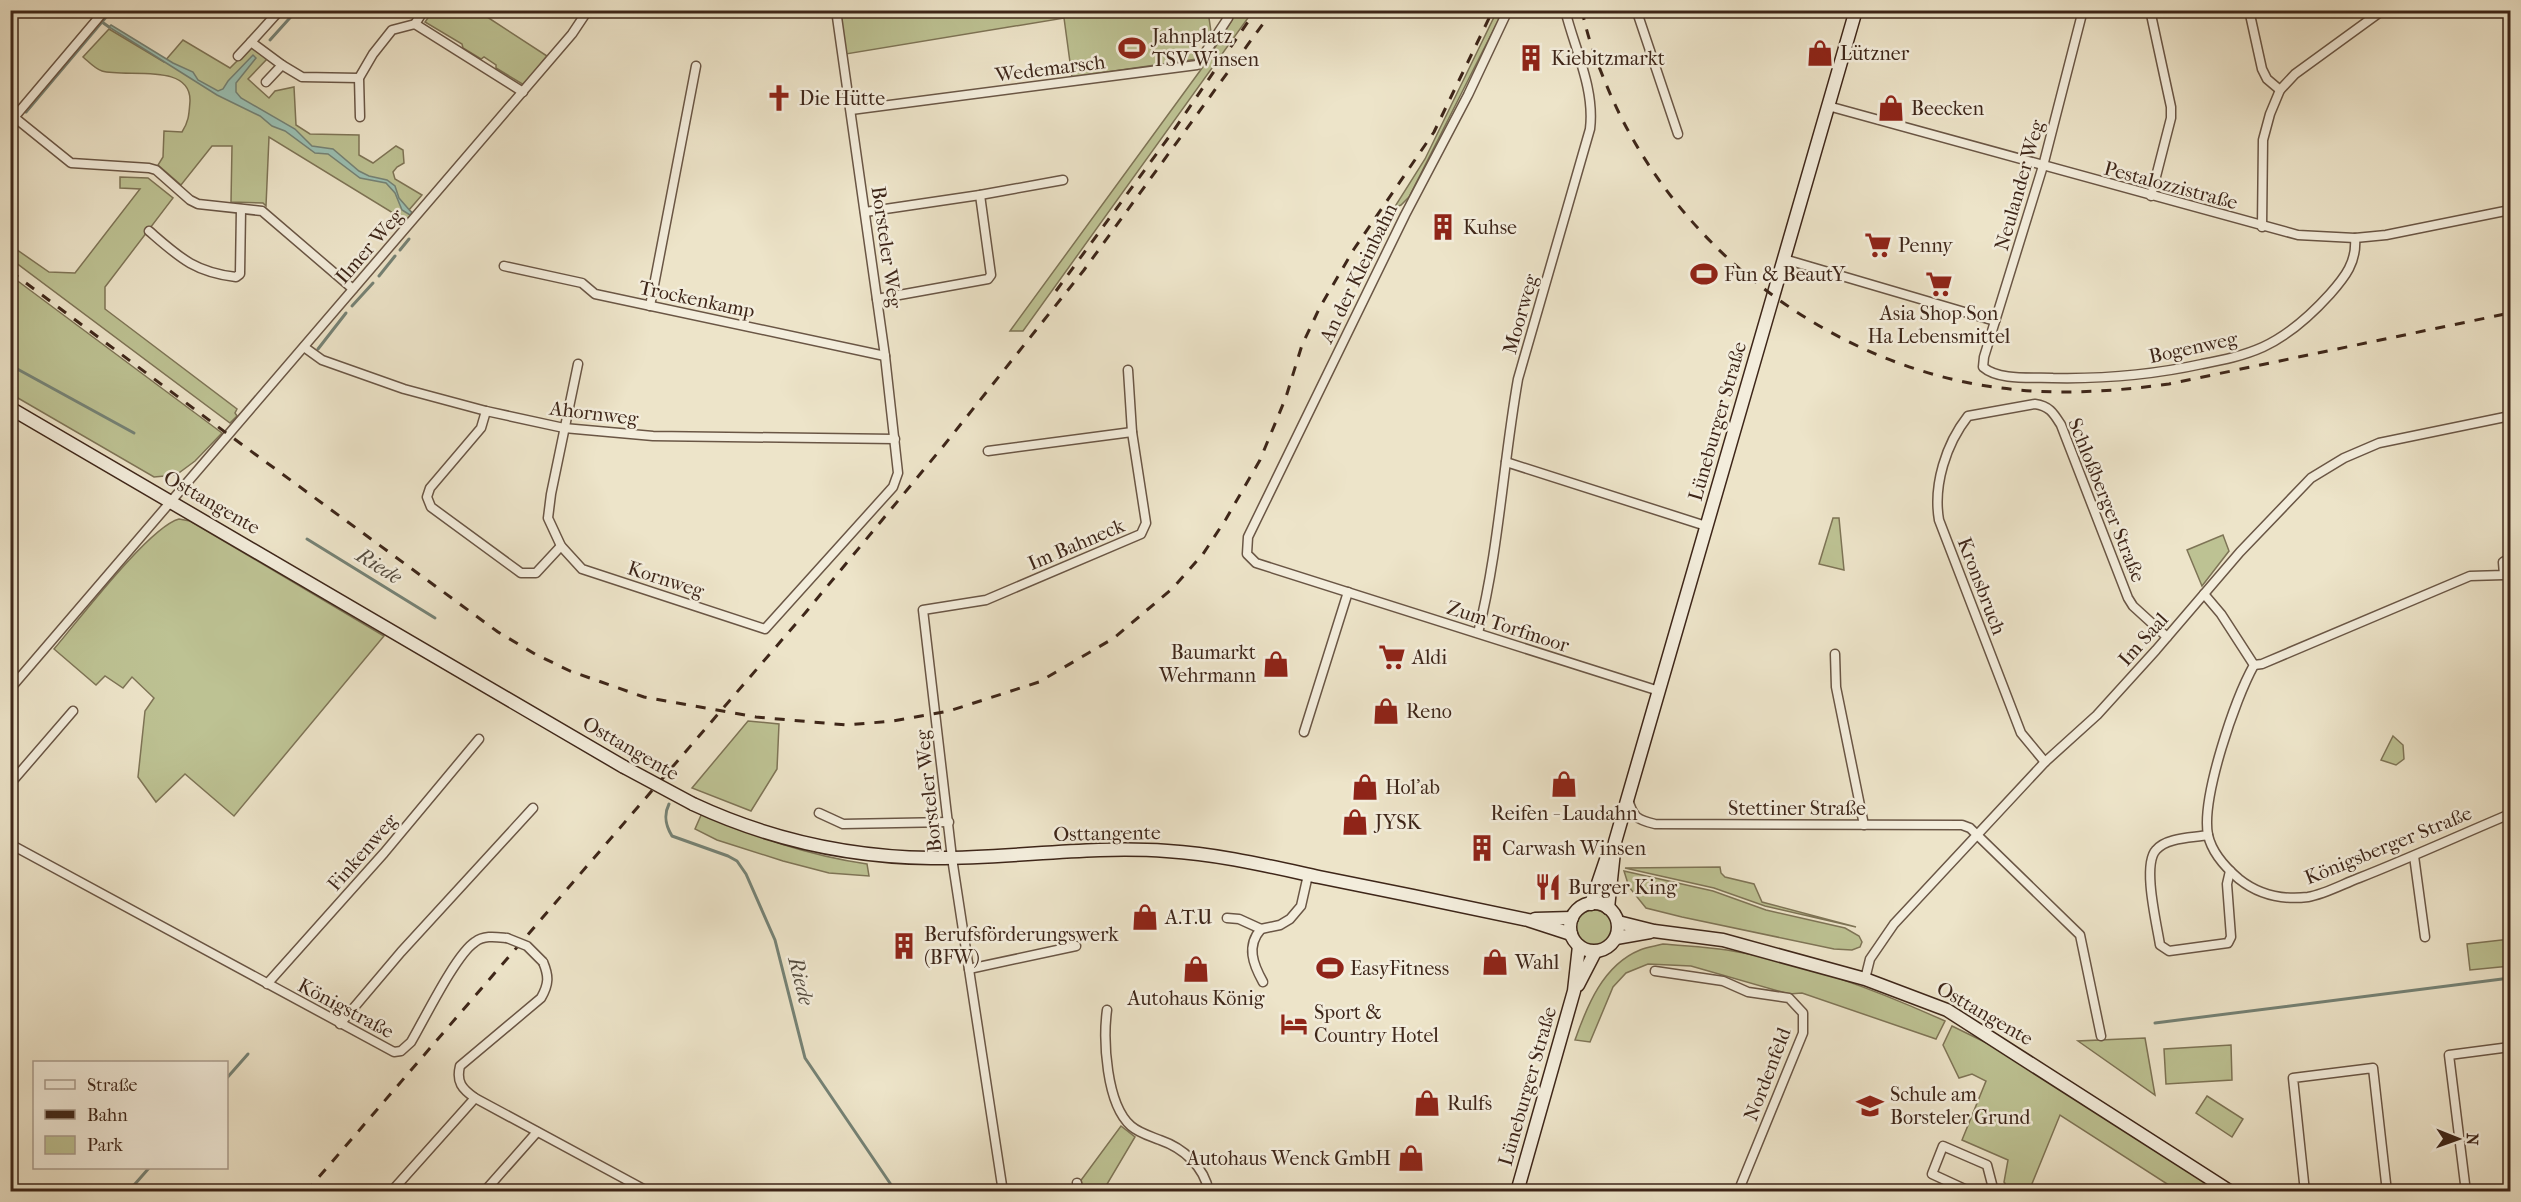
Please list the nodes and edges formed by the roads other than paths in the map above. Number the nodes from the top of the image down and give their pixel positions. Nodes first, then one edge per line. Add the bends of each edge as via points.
1 (105, 10) edge
2 (279, 10) edge
3 (424, 10) edge
4 (588, 10) edge
5 (836, 10) edge
6 (1508, 10) edge
7 (1565, 10) edge
8 (1634, 10) edge
9 (1856, 10) edge
10 (2083, 10) edge
11 (2150, 10) edge
12 (2249, 10) edge
13 (2382, 11) edge
14 (1228, 18) dead end
15 (415, 24) junction
16 (251, 42) junction
17 (238, 56) dead end
18 (282, 65) junction
19 (696, 66) dead end
20 (359, 78) junction
21 (266, 82) dead end
22 (2280, 90) junction
23 (523, 92) junction
24 (1828, 106) junction
25 (850, 110) junction
26 (360, 117) dead end
27 (12, 119) edge
28 (1678, 134) dead end
29 (2043, 166) junction
30 (1063, 180) dead end
31 (980, 195) junction
32 (2151, 196) junction
33 (242, 209) junction
34 (2511, 210) edge
35 (865, 212) junction
36 (2262, 227) junction
37 (149, 231) dead end
38 (2355, 238) junction
39 (1784, 259) junction
40 (504, 266) dead end
41 (352, 289) junction
42 (877, 299) junction
43 (650, 306) junction
44 (1995, 321) junction
45 (304, 346) junction
46 (885, 356) junction
47 (578, 364) dead end
48 (1983, 367) joint
49 (1128, 369) dead end
50 (10, 408) edge
51 (486, 411) junction
52 (1968, 416) joint
53 (2511, 416) edge
54 (564, 428) junction
55 (1132, 432) junction
56 (895, 439) junction
57 (988, 451) dead end
58 (1506, 462) junction
59 (893, 487) joint
60 (171, 502) junction
61 (1706, 526) junction
62 (561, 546) junction
63 (1247, 554) joint
64 (2511, 558) edge
65 (1348, 592) junction
66 (2204, 594) junction
67 (923, 610) joint
68 (1478, 633) junction
69 (2167, 637) junction
70 (1835, 654) dead end
71 (2254, 665) junction
72 (10, 688) edge
73 (1659, 691) junction
74 (73, 711) dead end
75 (1304, 732) dead end
76 (479, 739) dead end
77 (2044, 762) junction
78 (10, 784) edge
79 (1628, 799) junction
80 (533, 808) dead end
81 (819, 813) dead end
82 (2511, 814) edge
83 (950, 822) junction
84 (1864, 825) junction
85 (1978, 835) junction
86 (2208, 835) junction
87 (1615, 842) junction
88 (10, 844) edge
89 (2414, 856) junction
90 (952, 858) junction
91 (2230, 871) junction
92 (1308, 875) junction
93 (1591, 904) junction
94 (1608, 908) junction
95 (1227, 918) dead end
96 (1572, 918) junction
97 (1528, 920) junction
98 (1618, 922) junction
99 (1261, 929) junction
100 (1654, 931) junction
101 (1571, 934) junction
102 (2425, 937) dead end
103 (1616, 938) junction
104 (1076, 946) dead end
105 (1579, 946) junction
106 (1595, 952) junction
107 (969, 969) junction
108 (1655, 971) dead end
109 (1865, 979) junction
110 (1263, 982) dead end
111 (267, 984) junction
112 (1574, 991) junction
113 (1107, 1010) dead end
114 (340, 1024) junction
115 (2101, 1036) dead end
116 (2511, 1047) edge
117 (475, 1098) junction
118 (537, 1132) junction
119 (391, 1191) edge
120 (484, 1191) edge
121 (649, 1191) edge
122 (1003, 1191) edge
123 (1209, 1191) edge
124 (1517, 1191) edge
125 (1738, 1191) edge
126 (1971, 1191) edge
127 (1994, 1191) edge
128 (2231, 1191) edge
129 (2305, 1191) edge
130 (2387, 1191) edge
131 (2466, 1191) edge

1 - 27 street
2 - 16 street
3 - 15 street
4 - 23 street, Ilmer Weg
5 - 25 street, Borsteler Weg
6 - 63 street, An der Kleinbahn via 1248,537
7 - 58 street, Moorweg via 1593,109 1518,379
8 - 28 street
9 - 24 main road, Lüneburger Straße
10 - 29 street, Neulander Weg
11 - 32 street via 2171,107
12 - 22 street via 2262,69
13 - 22 street via 2295,74
14 - 25 street, Wedemarsch via 1197,65
15 - 20 street via 392,30
15 - 23 street
16 - 17 street
16 - 18 street
18 - 20 street via 302,76
18 - 21 street
19 - 43 street
20 - 26 street
22 - 36 street via 2264,140
23 - 41 street, Ilmer Weg
24 - 29 street, Pestalozzistraße
24 - 39 main road, Lüneburger Straße
25 - 35 street, Borsteler Weg
27 - 33 street via 71,163 149,168 198,204
29 - 32 street, Pestalozzistraße
29 - 44 street, Neulander Weg
30 - 31 street
31 - 35 street
31 - 42 street via 991,275 988,279
32 - 36 street, Pestalozzistraße
33 - 37 street via 240,274 236,277 217,275 187,263
33 - 41 street via 268,215
34 - 38 street, Pestalozzistraße
35 - 42 street, Borsteler Weg
36 - 38 street, Pestalozzistraße via 2298,235
38 - 48 street, Bogenweg via 2353,262 2321,304 2285,335 2239,357 2112,378 1995,375
39 - 44 street
39 - 61 main road, Lüneburger Straße
40 - 43 street, Trockenkamp via 582,283 595,294
41 - 45 street, Ilmer Weg
42 - 46 street, Borsteler Weg
43 - 46 street, Trockenkamp
44 - 48 street, Neulander Weg
45 - 51 street, Ahornweg via 322,360 340,367
45 - 60 street, Ilmer Weg
46 - 56 street, Borsteler Weg
47 - 54 street, Kornweg
49 - 55 street, Im Bahneck
50 - 60 main road, Osttangente
51 - 54 street, Ahornweg
51 - 62 street via 481,428 430,488 431,507 521,573 536,573
52 - 69 street, Schloßberger Straße via 2036,404 2053,412 2128,598
52 - 77 street, Kronsbruch via 1957,429 1945,459 1938,498 1939,520 2021,733
53 - 66 street, Im Saal via 2379,443 2344,458 2311,478
54 - 56 street, Ahornweg via 653,436
54 - 62 street, Kornweg via 548,518
55 - 57 street
55 - 67 street, Im Bahneck via 1146,523 1141,534 986,600
56 - 59 street, Borsteler Weg via 898,473
58 - 61 street
58 - 68 street, Moorweg via 1491,583
59 - 62 street, Kornweg via 765,629 582,569
60 - 72 street, Ilmer Weg
60 - 90 main road, Osttangente, bridge via 693,804 742,825 809,844 866,854
61 - 73 main road, Lüneburger Straße
63 - 65 street, Zum Torfmoor via 1256,563
64 - 71 street via 2503,562 2504,575 2470,576
65 - 68 street, Zum Torfmoor
65 - 75 street
66 - 69 street, Im Saal
66 - 71 street
67 - 83 street, Borsteler Weg
68 - 73 street, Zum Torfmoor
69 - 77 street, Im Saal via 2097,715
70 - 84 street via 1836,687
71 - 86 street, Königsberger Straße via 2210,789
73 - 79 main road, Lüneburger Straße
74 - 78 street
76 - 111 street, Finkenweg
77 - 85 street, Im Saal
79 - 84 street, Stettiner Straße via 1633,816 1655,824
79 - 87 main road, Lüneburger Straße
80 - 114 street via 400,952
81 - 83 street via 843,824
82 - 89 street, Königsberger Straße
83 - 90 street, Borsteler Weg
84 - 85 street, Stettiner Straße via 1962,825
85 - 109 street, Im Saal via 1894,924 1870,959
85 - 115 street via 2080,935
86 - 91 street, Königsberger Straße via 2216,854
86 - 91 street via 2169,841 2155,850 2149,866 2160,945 2169,951 2228,943
87 - 93 main road, Lüneburger Straße via 1606,856
87 - 94 main road, Lüneburger Straße
88 - 111 street, Königstraße
89 - 91 street, Königsberger Straße via 2309,896 2276,897 2258,892
89 - 102 street
90 - 92 main road, Osttangente via 1166,851 1219,856
90 - 107 street, Borsteler Weg
92 - 97 main road, Osttangente
92 - 99 street via 1301,906 1290,919
93 - 94 main road
93 - 96 main road
94 - 98 main road
95 - 99 street
96 - 97 main road, Osttangente
96 - 101 main road
97 - 101 main road, Osttangente
98 - 100 main road, Osttangente
98 - 103 main road
99 - 110 street via 1252,950
100 - 103 main road, Osttangente
100 - 109 main road, Osttangente via 1723,940
101 - 105 main road
103 - 106 main road, Lüneburger Straße via 1607,948
104 - 107 street
105 - 106 main road
105 - 112 main road, Lüneburger Straße
106 - 112 main road, Lüneburger Straße
107 - 122 street, Borsteler Weg
108 - 125 street, Nordenfeld via 1723,981 1748,992 1789,998 1803,1013 1803,1033
109 - 128 main road, Osttangente via 1959,1016
111 - 114 street, Königstraße
112 - 124 main road, Lüneburger Straße
113 - 123 street via 1105,1039 1112,1086 1123,1118 1132,1128 1186,1154 1202,1174
114 - 117 street, Königstraße, bridge via 388,1050 401,1051 411,1042 462,954 475,941 507,938 527,946 543,962 548,974 547,987 541,998 460,1066 459,1083
116 - 131 street via 2450,1055
117 - 118 street, Königstraße
117 - 119 street
118 - 120 street
118 - 121 street, Königstraße
126 - 127 street via 1932,1174 1943,1146 1987,1165
129 - 130 street via 2293,1078 2373,1068

